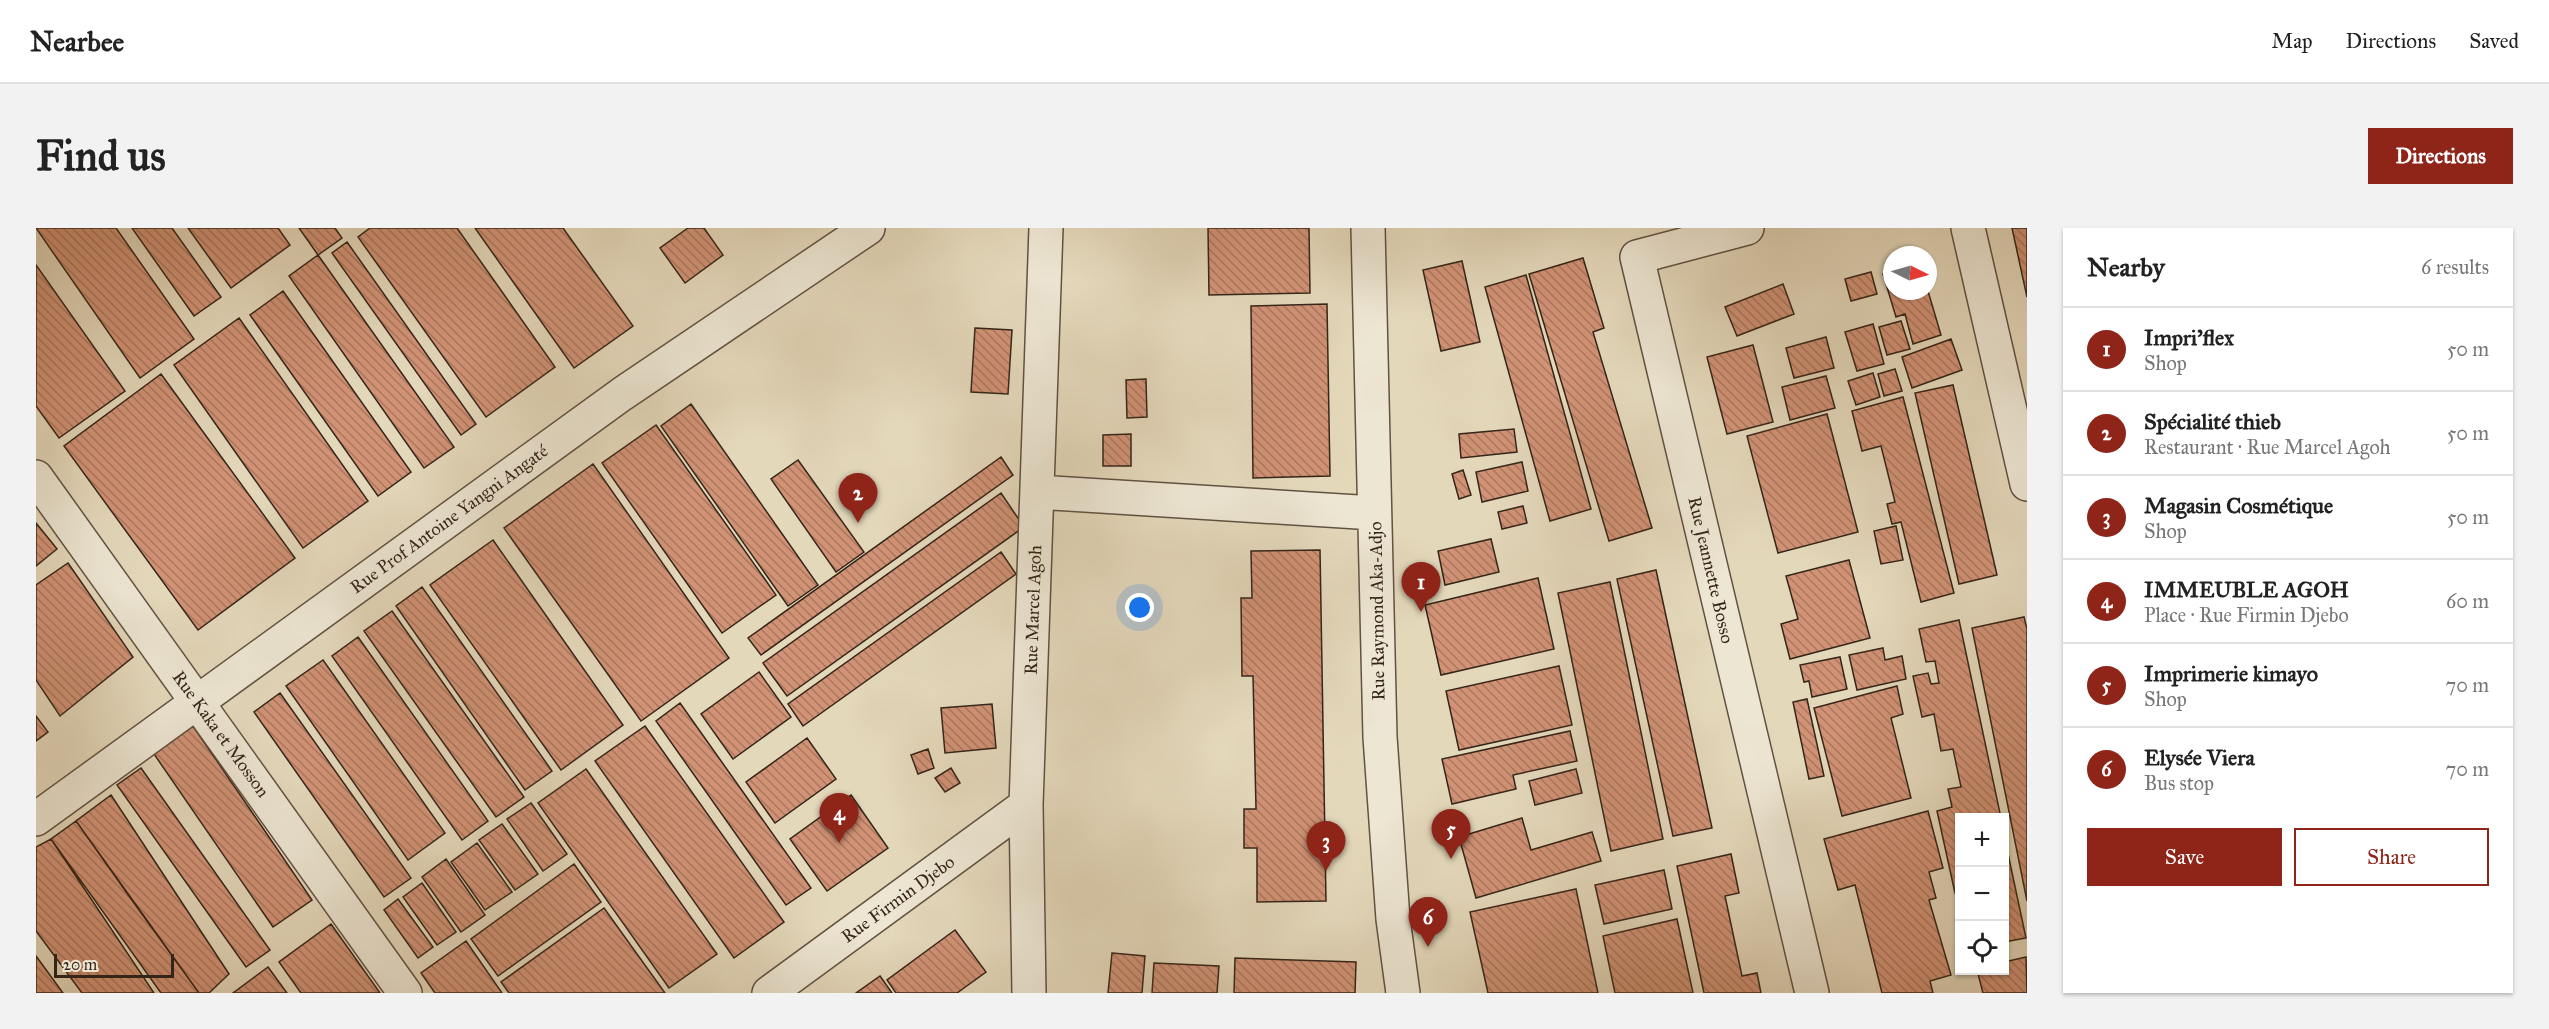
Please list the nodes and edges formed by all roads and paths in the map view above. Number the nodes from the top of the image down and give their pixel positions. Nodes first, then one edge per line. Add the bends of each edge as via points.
1 (868, 228) edge
2 (1046, 228) edge
3 (1368, 228) edge
4 (1747, 228) edge
5 (1968, 228) edge
6 (36, 477) edge
7 (2027, 484) edge
8 (1037, 492) junction
9 (1374, 513) junction
10 (198, 701) junction
11 (1026, 805) junction
12 (36, 819) edge
13 (405, 993) edge
14 (769, 993) edge
15 (1029, 993) edge
16 (1403, 993) edge
17 (1812, 993) edge

1 - 10 street, Rue Prof Antoine Yangni Angaté via 622,394
2 - 8 street, Rue Marcel Agoh
3 - 9 street, Rue Raymond Aka-Adjo
4 - 17 street, Rue Jeannette Bosso via 1637,257
5 - 7 street
6 - 10 street, Rue Kaka et Mosson
8 - 9 street
8 - 11 street, Rue Marcel Agoh
9 - 16 street, Rue Raymond Aka-Adjo via 1380,737 1393,919
10 - 12 street, Rue Prof Antoine Yangni Angaté
10 - 13 street, Rue Kaka et Mosson
11 - 14 street, Rue Firmin Djebo
11 - 15 street, Rue Marcel Agoh

